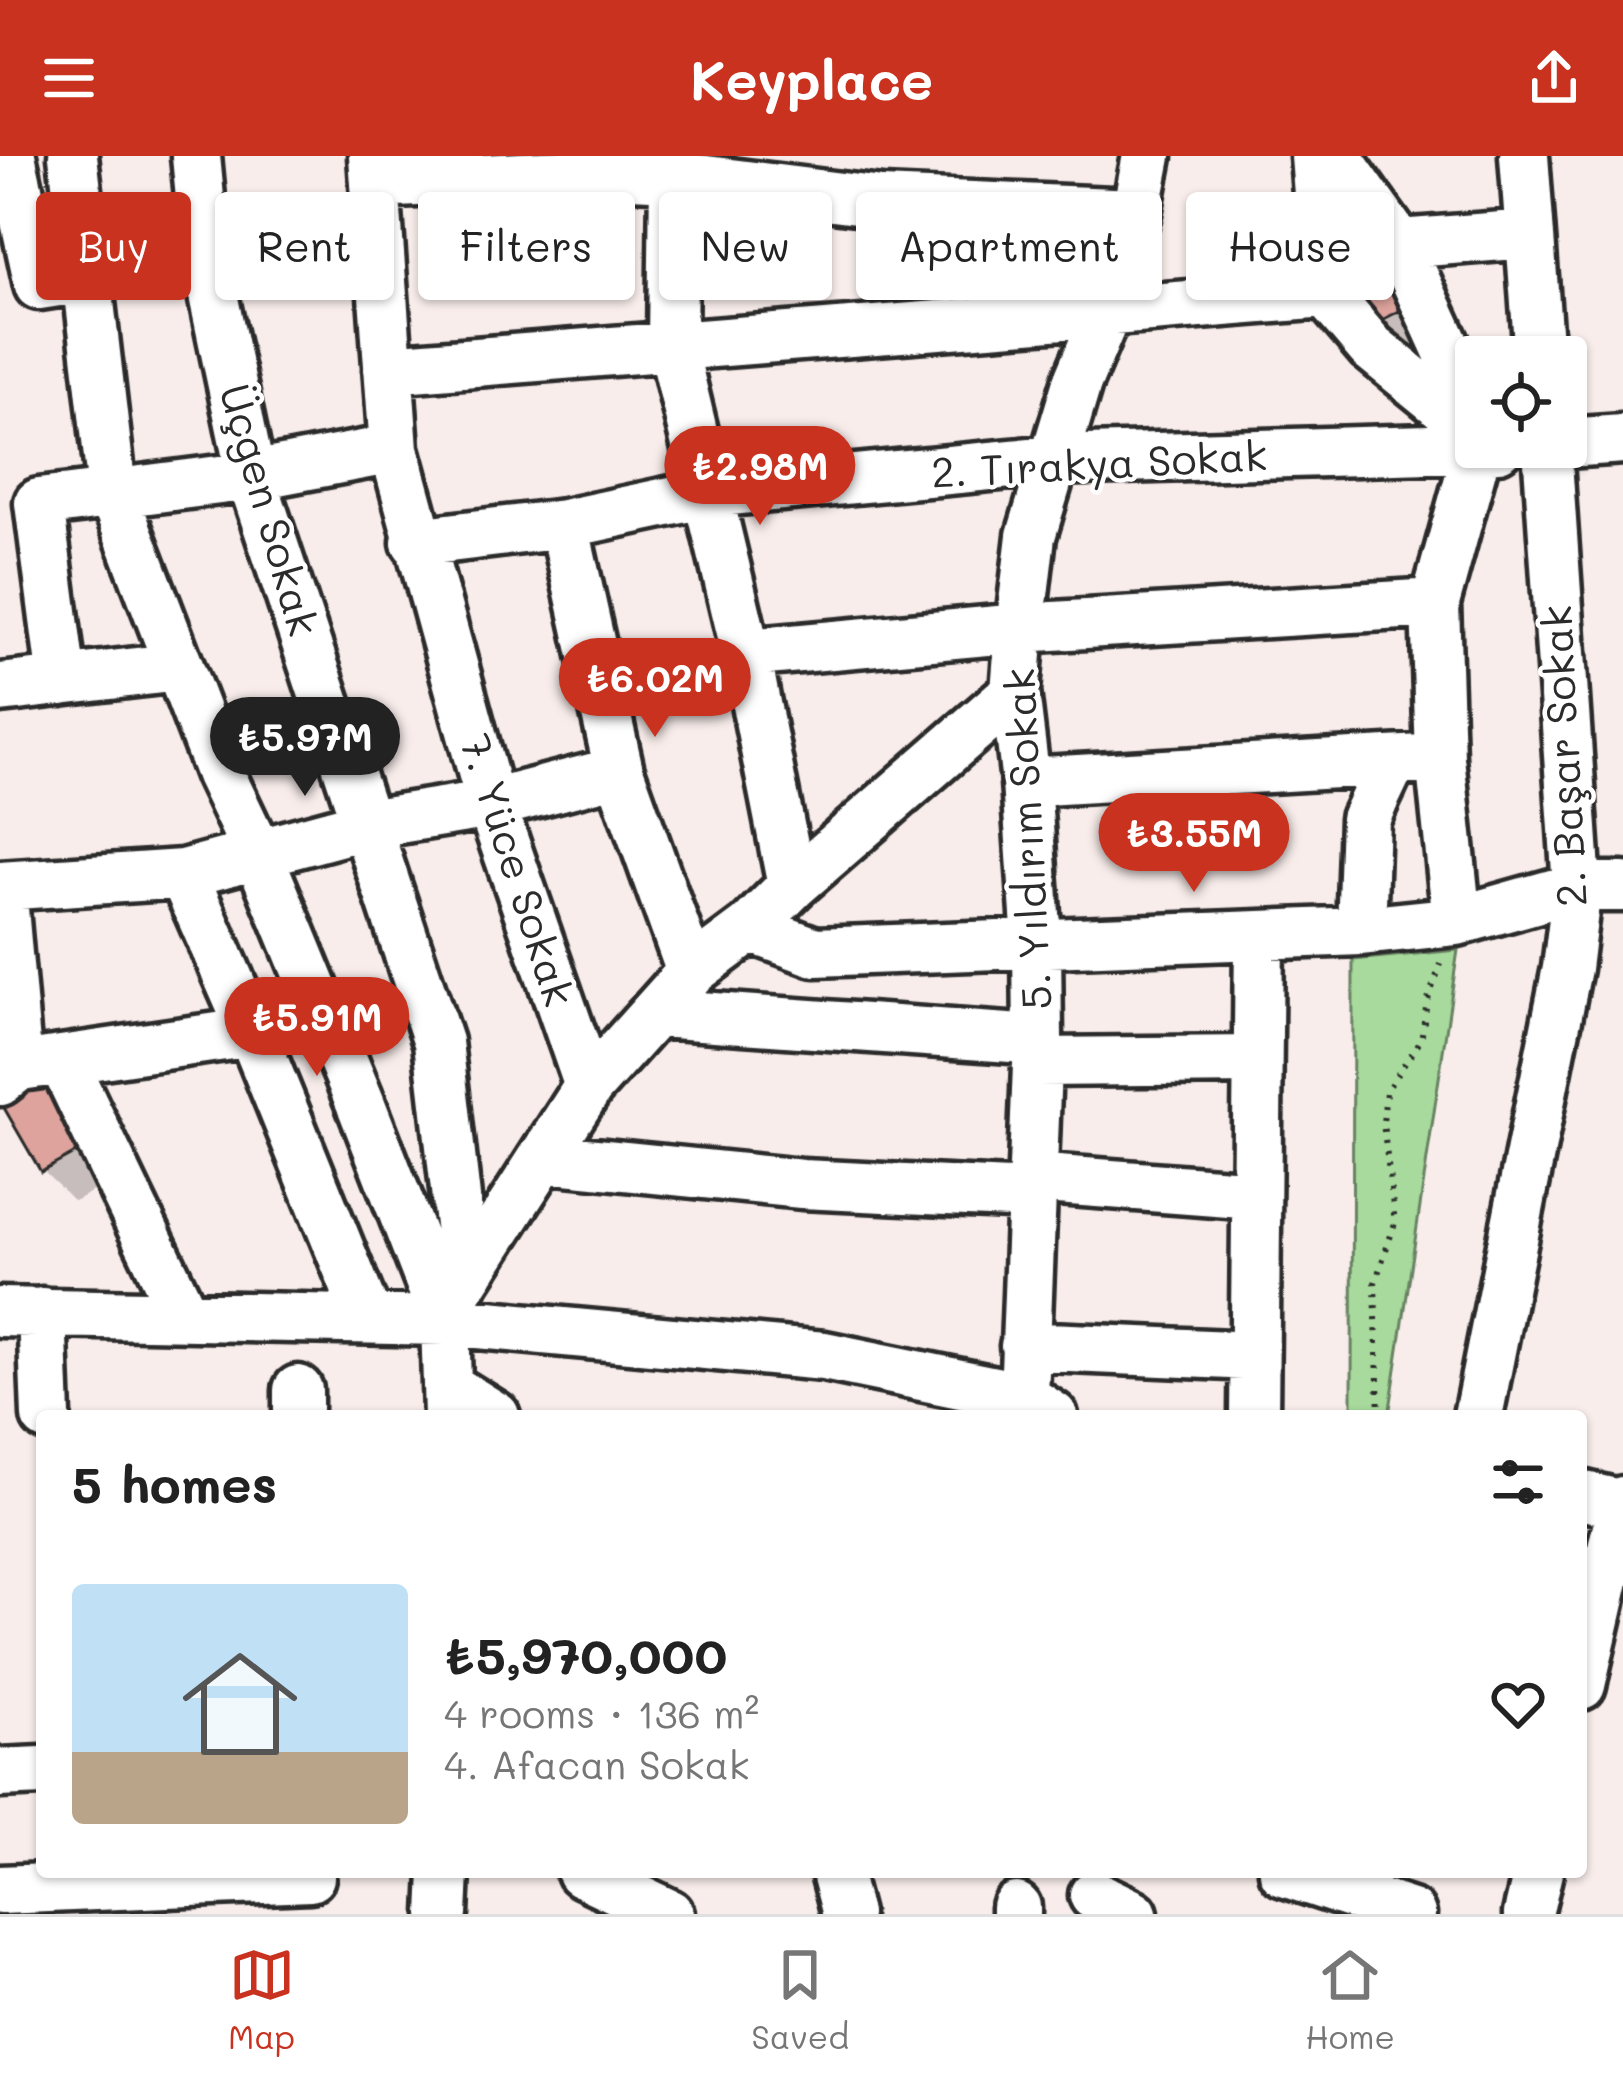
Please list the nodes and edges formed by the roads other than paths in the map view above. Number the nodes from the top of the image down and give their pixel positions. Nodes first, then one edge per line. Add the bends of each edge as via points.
1 (10, 156) edge
2 (73, 156) edge
3 (196, 156) edge
4 (1147, 156) edge
5 (1315, 156) edge
6 (1336, 156) edge
7 (1524, 156) edge
8 (607, 164) edge
9 (374, 170) edge
10 (674, 176) junction
11 (78, 192) edge
12 (1140, 192) edge
13 (1318, 192) edge
14 (856, 199) edge
15 (1529, 234) junction
16 (1399, 244) junction
17 (215, 260) edge
18 (206, 261) junction
19 (36, 271) edge
20 (92, 300) edge
21 (1111, 300) edge
22 (1239, 300) edge
23 (1331, 300) edge
24 (1108, 309) junction
25 (1537, 336) edge
26 (672, 344) junction
27 (1455, 367) edge
28 (388, 369) junction
29 (1455, 420) edge
30 (1623, 439) edge
31 (1587, 442) edge
32 (1455, 443) edge
33 (394, 449) junction
34 (1052, 460) junction
35 (1474, 468) edge
36 (1550, 468) edge
37 (251, 476) junction
38 (112, 491) junction
39 (709, 493) junction
40 (564, 524) junction
41 (416, 542) junction
42 (1435, 603) junction
43 (1020, 628) junction
44 (746, 653) junction
45 (179, 667) junction
46 (62, 681) junction
47 (0, 688) edge
48 (1015, 692) junction
49 (1416, 760) junction
50 (619, 771) junction
51 (1026, 782) junction
52 (491, 804) junction
53 (367, 824) junction
54 (259, 856) junction
55 (183, 874) junction
56 (1, 886) edge
57 (792, 886) junction
58 (1600, 887) edge
59 (1456, 921) junction
60 (750, 928) junction
61 (1360, 931) junction
62 (1259, 935) junction
63 (1037, 943) junction
64 (691, 972) junction
65 (658, 1012) junction
66 (252, 1032) junction
67 (1038, 1051) junction
68 (1257, 1060) junction
69 (20, 1069) edge
70 (589, 1087) junction
71 (546, 1158) junction
72 (1030, 1187) junction
73 (1256, 1195) junction
74 (465, 1276) junction
75 (21, 1312) edge
76 (184, 1315) junction
77 (368, 1319) junction
78 (445, 1321) junction
79 (1025, 1346) junction
80 (1254, 1356) junction
81 (448, 1401) edge
82 (1038, 1406) edge
83 (45, 1410) edge
84 (1254, 1410) edge
85 (1479, 1410) edge
86 (1587, 1496) edge
87 (1623, 1503) edge
88 (1587, 1658) edge
89 (36, 1771) edge
90 (0, 1773) edge
91 (175, 1878) edge
92 (445, 1878) edge
93 (594, 1878) edge
94 (838, 1878) edge
95 (1316, 1878) edge
96 (1537, 1878) edge
97 (0, 1890) edge
98 (56, 1891) edge
99 (1388, 1911) edge
100 (443, 1914) edge
101 (669, 1914) edge
102 (848, 1914) edge
103 (1528, 1914) edge

1 - 19 street
2 - 11 street
3 - 18 street, Üçgen Sokak
4 - 12 street, 5. Yıldırım Sokak
5 - 13 street
6 - 16 street
7 - 15 street
8 - 9 street
8 - 10 street
9 - 28 street, 7. Yüce Sokak
10 - 14 street
10 - 26 street
15 - 16 street
15 - 25 street
16 - 27 street
17 - 18 street
18 - 37 street, Üçgen Sokak
20 - 38 street
21 - 24 street, 5. Yıldırım Sokak
22 - 24 street
23 - 29 street via 1371,347
24 - 26 street
24 - 34 street, 5. Yıldırım Sokak
26 - 28 street
26 - 39 street
28 - 33 street, 7. Yüce Sokak
30 - 31 street
32 - 34 street, 2. Tırakya Sokak
33 - 37 street
33 - 41 street, 7. Yüce Sokak
34 - 39 street, 2. Tırakya Sokak
34 - 43 street, 5. Yıldırım Sokak via 1031,536
35 - 42 street
36 - 58 street, 2. Başar Sokak
37 - 38 street
37 - 53 street, Üçgen Sokak
38 - 45 street
38 - 46 street via 39,503
39 - 40 street, 2. Tırakya Sokak
39 - 44 street
40 - 41 street, 2. Tırakya Sokak
40 - 50 street
41 - 52 street, 7. Yüce Sokak
42 - 43 street
42 - 49 street
43 - 44 street
43 - 48 street, 5. Yıldırım Sokak
44 - 57 street
45 - 46 street
45 - 54 street
46 - 47 street
48 - 51 street, 5. Yıldırım Sokak
48 - 57 street
49 - 51 street
49 - 59 street
49 - 61 street via 1365,819
50 - 52 street
50 - 64 street
51 - 63 street, 5. Yıldırım Sokak
52 - 53 street
52 - 70 street, 7. Yüce Sokak
53 - 54 street
53 - 74 street, Üçgen Sokak via 438,1042
54 - 55 street
54 - 78 street
55 - 56 street
55 - 66 street
56 - 69 street
57 - 60 street
58 - 59 street
58 - 85 street, 2. Başar Sokak via 1563,990
59 - 61 street
60 - 63 street via 815,952
60 - 64 street
61 - 62 street
62 - 63 street
62 - 68 street
63 - 67 street, 5. Yıldırım Sokak
64 - 65 street
65 - 67 street
65 - 70 street
66 - 69 street
66 - 77 street
67 - 68 street
67 - 72 street, 5. Yıldırım Sokak
68 - 73 street
69 - 76 street
70 - 71 street
71 - 72 street via 802,1184
71 - 74 street
72 - 73 street
72 - 79 street, 5. Yıldırım Sokak
73 - 80 street
74 - 78 street
75 - 76 street
75 - 83 street
76 - 77 street
77 - 78 street
78 - 81 street
78 - 82 street via 824,1356
79 - 80 street
79 - 82 street, 5. Yıldırım Sokak
80 - 84 street
86 - 87 street
87 - 88 street
89 - 90 street
91 - 98 street
92 - 100 street
93 - 101 street
94 - 102 street
95 - 99 street
96 - 103 street
97 - 98 street

